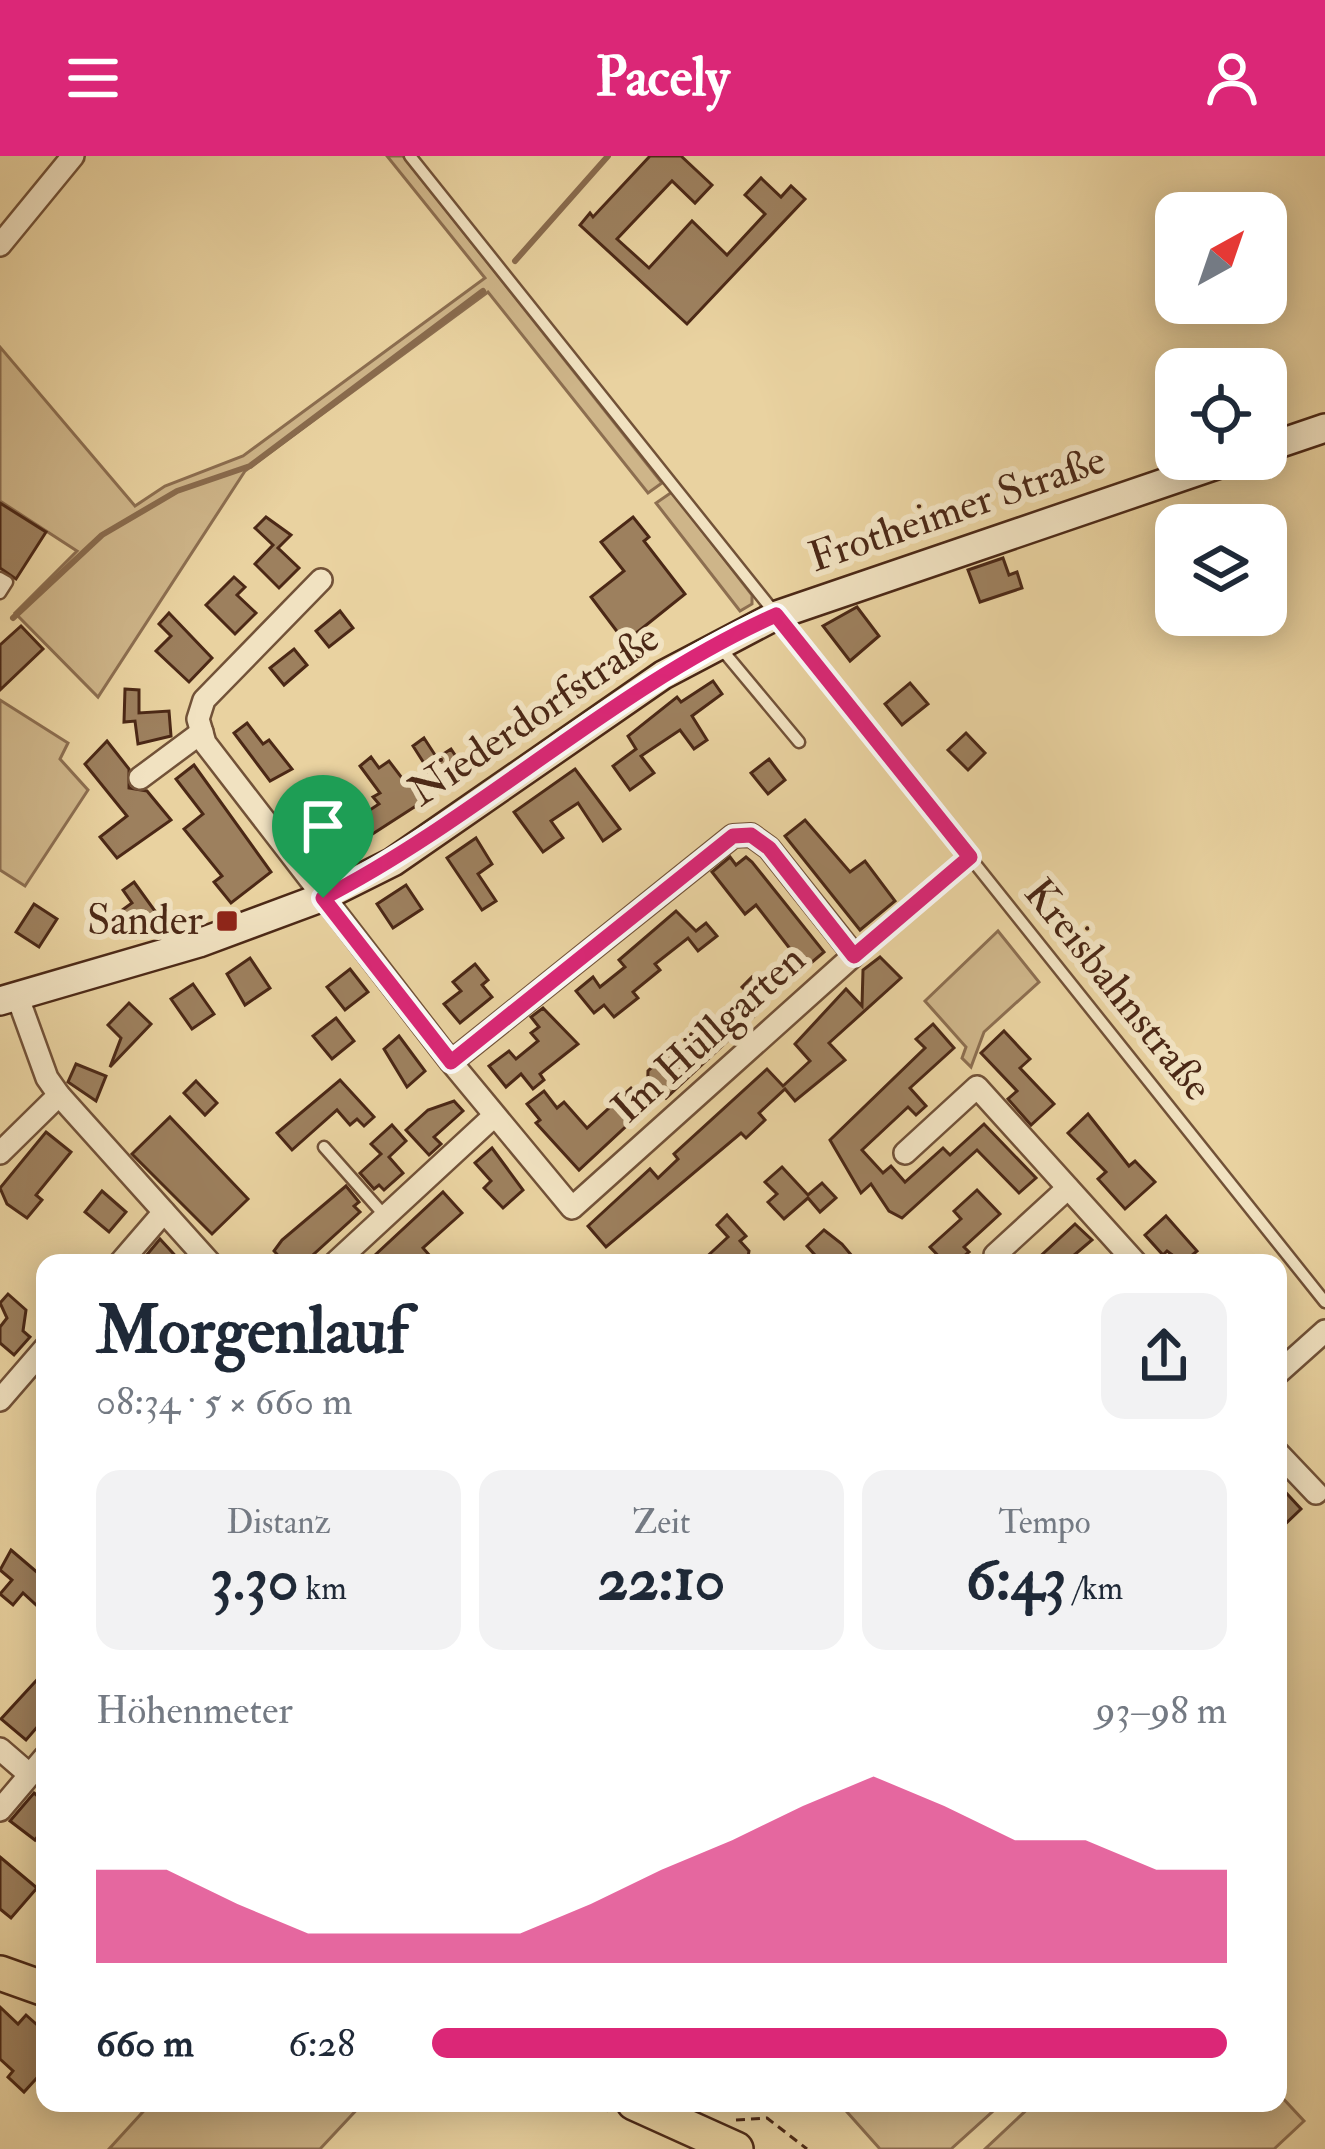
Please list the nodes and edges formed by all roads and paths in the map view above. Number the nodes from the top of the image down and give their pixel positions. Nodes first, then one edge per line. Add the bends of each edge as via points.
1 (73, 156) edge
2 (410, 156) edge
3 (0, 245) edge
4 (1325, 428) edge
5 (1287, 441) edge
6 (1172, 480) edge
7 (0, 578) edge
8 (321, 580) dead end
9 (0, 593) edge
10 (776, 615) junction
11 (717, 643) junction
12 (202, 732) junction
13 (799, 742) dead end
14 (140, 778) dead end
15 (970, 857) junction
16 (323, 898) junction
17 (909, 909) joint
18 (854, 956) junction
19 (9, 999) edge
20 (451, 1062) junction
21 (59, 1095) junction
22 (494, 1116) junction
23 (324, 1148) dead end
24 (0, 1153) edge
25 (905, 1154) dead end
26 (1068, 1188) junction
27 (164, 1212) junction
28 (386, 1216) junction
29 (127, 1254) edge
30 (202, 1254) edge
31 (345, 1254) edge
32 (995, 1254) edge
33 (1128, 1254) edge
34 (1287, 1254) edge
35 (1287, 1254) edge
36 (1325, 1302) edge
37 (1325, 1331) edge
38 (36, 1358) edge
39 (1287, 1365) edge
40 (0, 1400) edge
41 (1287, 1462) edge
42 (1316, 1493) dead end
43 (0, 1749) edge
44 (36, 1765) edge
45 (36, 1768) edge
46 (0, 1810) edge
47 (0, 1973) edge
48 (36, 1986) edge
49 (633, 2112) edge
50 (719, 2118) dead end
51 (736, 2149) edge
52 (807, 2149) edge

1 - 3 street
2 - 10 lane, Kreisbahnstraße
4 - 5 main road
6 - 10 main road, Frotheimer Straße
7 - 9 lane via 8,582
8 - 12 street via 204,700
10 - 11 main road, Niederdorfstraße
10 - 15 lane, Kreisbahnstraße
11 - 13 lane
11 - 16 main road, Niederdorfstraße via 393,862
12 - 14 street
12 - 16 street, Im Hüllgarten
15 - 17 path
15 - 34 lane, Kreisbahnstraße
16 - 19 main road, Niederdorfstraße
16 - 20 street, Im Hüllgarten
17 - 18 lane
18 - 20 street, Im Hüllgarten via 769,848 751,835 733,836
18 - 22 street, Im Hüllgarten via 572,1208
19 - 21 street
20 - 22 street, Im Hüllgarten
21 - 24 street
21 - 27 street
22 - 28 street
23 - 28 lane
25 - 26 street via 977,1087
26 - 32 street
26 - 33 street
27 - 29 street
27 - 30 street
28 - 31 street
35 - 36 lane, Kreisbahnstraße
37 - 39 street
38 - 40 street
41 - 42 street
43 - 44 street
45 - 46 street
47 - 48 main road
49 - 51 main road
50 - 52 path via 767,2118

